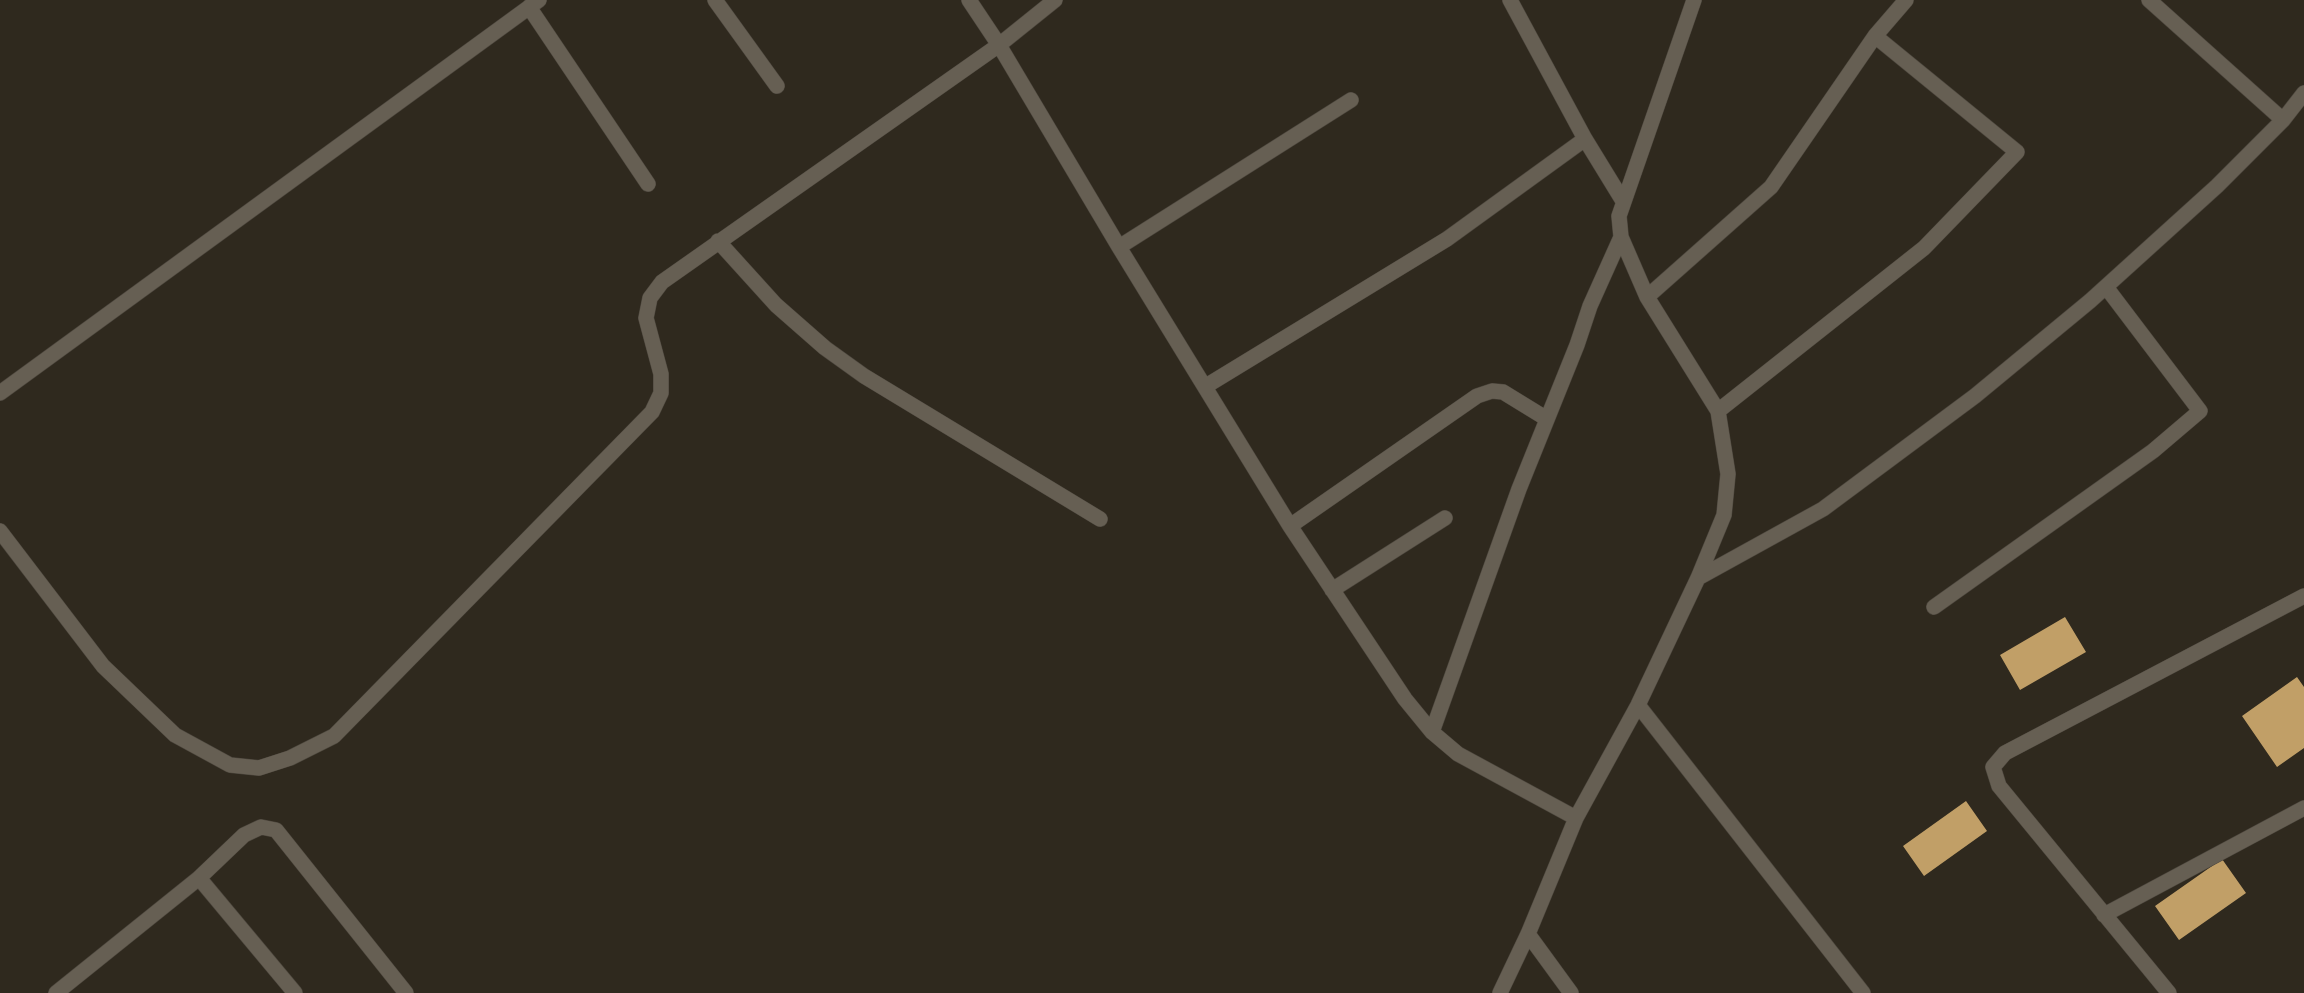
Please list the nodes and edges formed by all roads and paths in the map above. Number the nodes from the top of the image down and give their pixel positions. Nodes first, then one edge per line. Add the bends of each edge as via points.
1 (715, 0) edge
2 (969, 0) edge
3 (1055, 0) edge
4 (1510, 0) edge
5 (1694, 0) edge
6 (1906, 0) edge
7 (2150, 0) edge
8 (534, 4) edge
9 (1875, 36) junction
10 (998, 44) junction
11 (776, 86) dead end
12 (2304, 93) edge
13 (1351, 100) dead end
14 (2283, 120) junction
15 (1585, 139) junction
16 (648, 184) dead end
17 (1623, 201) junction
18 (1621, 237) junction
19 (718, 241) junction
20 (1119, 247) junction
21 (2106, 287) junction
22 (1647, 297) junction
23 (1206, 386) junction
24 (0, 393) edge
25 (1718, 411) junction
26 (1547, 419) junction
27 (1445, 518) dead end
28 (1100, 519) dead end
29 (1290, 526) junction
30 (0, 531) edge
31 (1698, 578) junction
32 (1332, 590) junction
33 (2304, 596) edge
34 (1934, 607) dead end
35 (1638, 705) junction
36 (1432, 732) junction
37 (2304, 808) edge
38 (1576, 818) junction
39 (199, 878) junction
40 (2104, 915) junction
41 (1528, 934) junction
42 (56, 993) edge
43 (296, 993) edge
44 (406, 993) edge
45 (1500, 993) edge
46 (1571, 993) edge
47 (1863, 993) edge
48 (2169, 993) edge

1 - 11 street
2 - 10 street
3 - 10 street
4 - 15 street
5 - 17 street
6 - 9 street
7 - 14 street
8 - 16 street
8 - 24 street
9 - 22 street via 1771,187
9 - 25 street via 2017,152 1924,248
10 - 19 street
10 - 20 street
12 - 14 street
13 - 20 street
14 - 21 street via 2217,186
15 - 17 street
15 - 23 street via 1447,239
17 - 18 street via 1619,216
18 - 22 street
18 - 26 street via 1590,306
19 - 28 street via 776,305 864,376
19 - 30 street via 662,282 650,298 646,318 662,374 661,392 652,412 334,736 290,758 259,768 230,766 175,735 103,666
20 - 23 street
21 - 31 street via 1975,396 1823,510
21 - 34 street via 2200,411 2153,451
22 - 25 street
23 - 29 street
25 - 31 street via 1728,474 1724,515
26 - 29 street via 1503,392 1492,390 1477,396
26 - 36 street
27 - 32 street
29 - 32 street
31 - 35 street
32 - 36 street via 1405,699
33 - 40 street via 1997,759 1993,767 1999,786
35 - 38 street
35 - 47 street
36 - 38 street via 1458,754
37 - 40 street
38 - 41 street
39 - 42 street
39 - 43 street
39 - 44 street via 244,835 261,827 276,830
40 - 48 street
41 - 45 street
41 - 46 street

